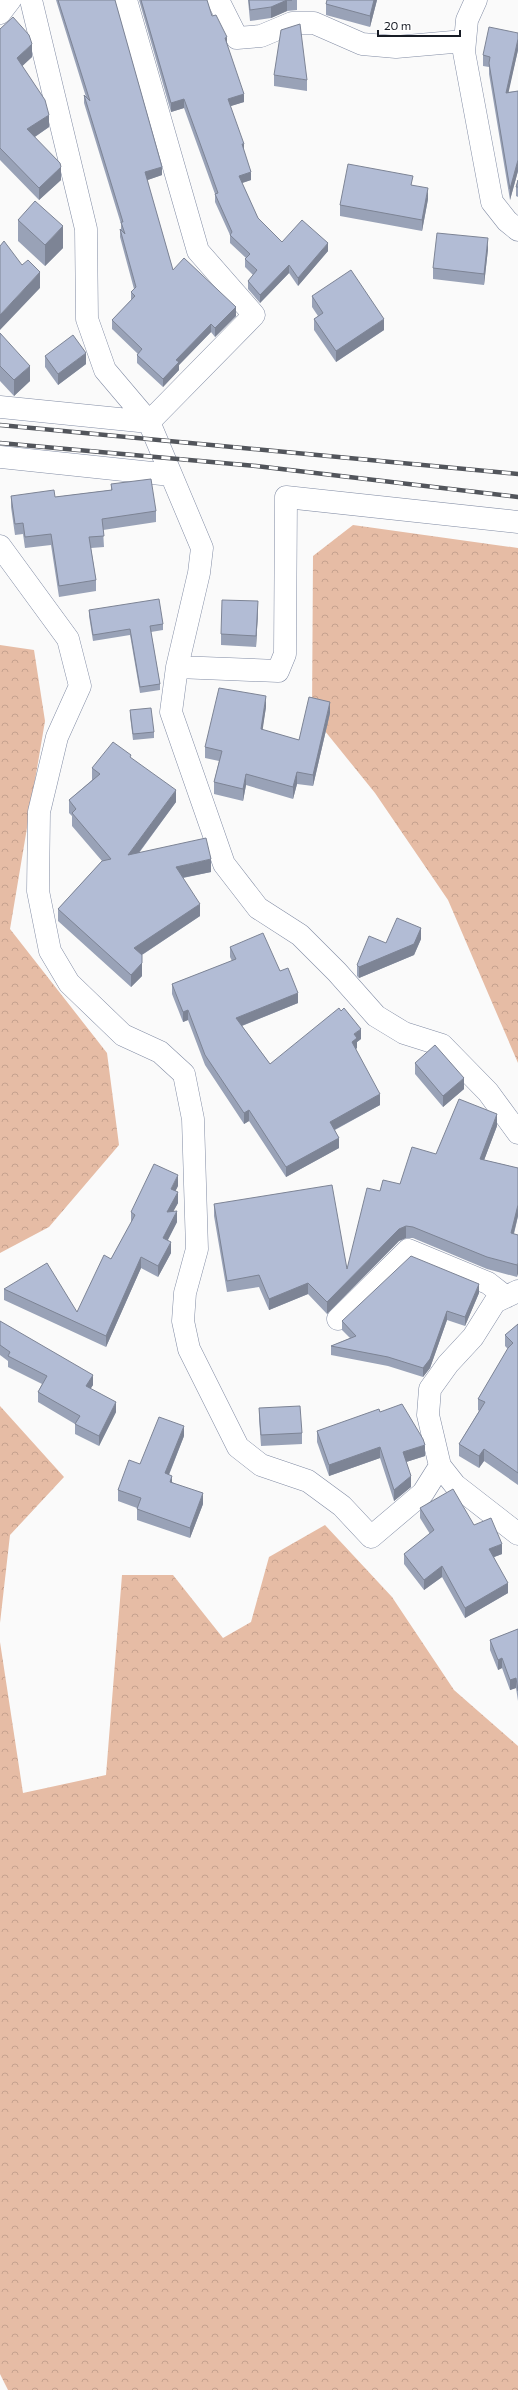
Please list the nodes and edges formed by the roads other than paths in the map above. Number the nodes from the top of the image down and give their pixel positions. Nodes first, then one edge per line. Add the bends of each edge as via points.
1 (10, 0) edge
2 (31, 0) edge
3 (126, 0) edge
4 (218, 0) edge
5 (476, 0) edge
6 (0, 13) edge
7 (464, 41) junction
8 (518, 230) edge
9 (0, 407) edge
10 (149, 422) junction
11 (0, 457) edge
12 (171, 475) junction
13 (518, 522) edge
14 (0, 546) edge
15 (177, 667) junction
16 (518, 1133) edge
17 (512, 1294) edge
18 (338, 1319) dead end
19 (440, 1466) junction
20 (518, 1534) edge

1 - 6 street
2 - 10 street via 86,229 87,319 105,370
3 - 10 street via 198,252 254,315
4 - 7 street via 237,38 261,36 292,23 314,23 369,45 396,48
5 - 7 street via 467,20
7 - 8 street via 492,202
9 - 10 street
10 - 12 street
11 - 12 street
12 - 15 street via 202,548
13 - 15 street via 286,497 285,654 278,672
14 - 19 street via 68,639 80,686 57,737 39,812 38,891 50,951 69,983 123,1036 160,1052 184,1074 193,1119 197,1249 185,1293 183,1321 189,1349 238,1447 261,1465 308,1481 342,1506 371,1537 423,1493
15 - 16 street via 171,712 224,864 258,908 300,935 376,1016 404,1033 442,1045 488,1092
17 - 18 street via 408,1250
17 - 19 street via 495,1302 473,1337 448,1364 430,1389 428,1415
19 - 20 street via 455,1485

